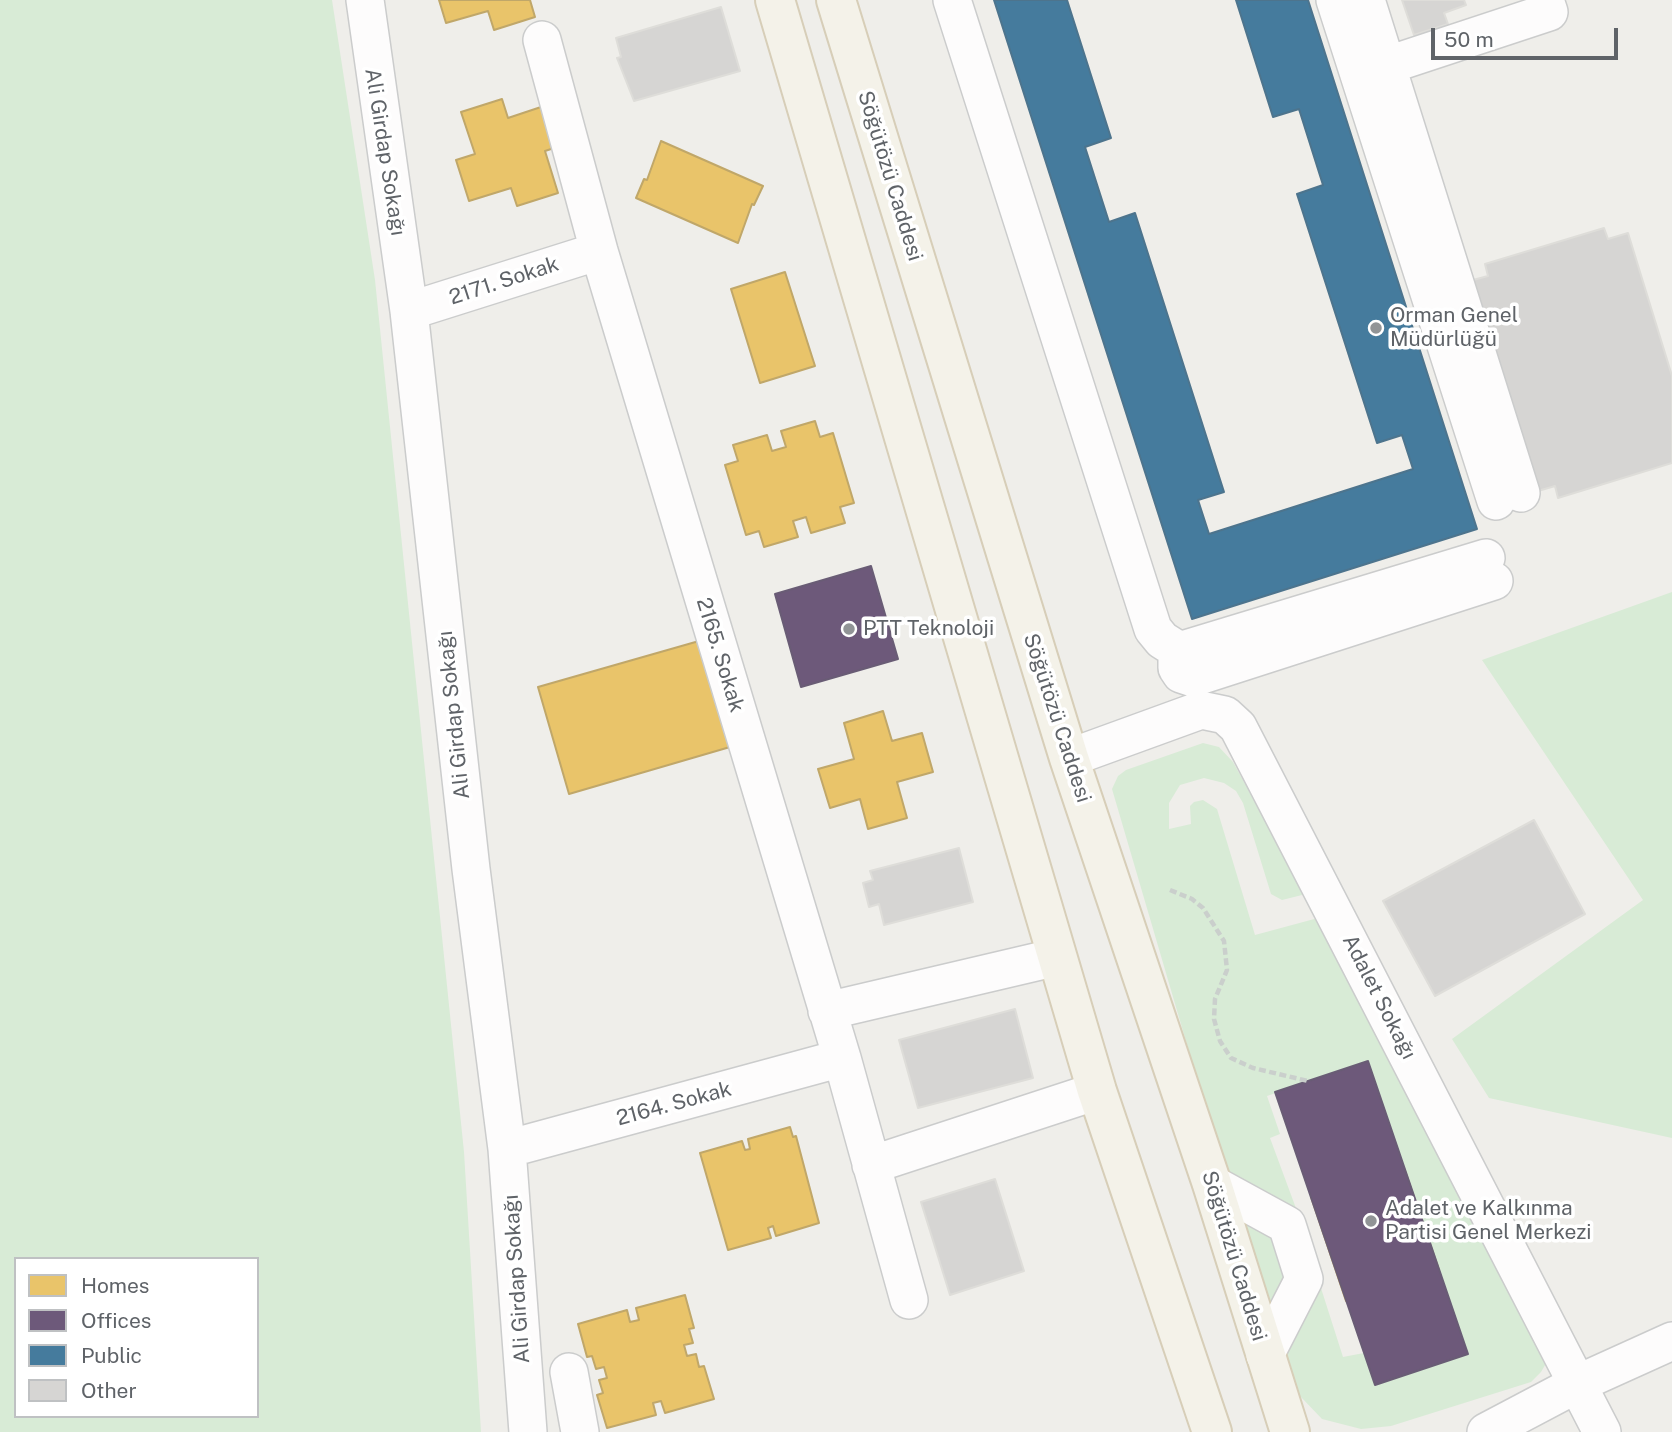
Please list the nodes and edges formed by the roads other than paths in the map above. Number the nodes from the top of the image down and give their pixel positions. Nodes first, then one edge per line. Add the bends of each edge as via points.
1 (365, 0) edge
2 (775, 0) edge
3 (836, 0) edge
4 (952, 0) edge
5 (1335, 0) edge
6 (1366, 0) edge
7 (1545, 0) edge
8 (542, 40) dead end
9 (1373, 70) junction
10 (599, 251) junction
11 (409, 311) junction
12 (1508, 497) dead end
13 (1490, 570) dead end
14 (1069, 758) junction
15 (1057, 957) junction
16 (827, 1012) junction
17 (842, 1058) junction
18 (1097, 1091) junction
19 (507, 1149) junction
20 (871, 1165) junction
21 (1212, 1184) junction
22 (909, 1300) dead end
23 (1672, 1341) edge
24 (1265, 1355) junction
25 (569, 1372) dead end
26 (1577, 1384) junction
27 (1486, 1428) edge
28 (528, 1432) edge
29 (580, 1432) edge
30 (1212, 1432) edge
31 (1290, 1432) edge
32 (1602, 1432) edge

1 - 11 street, Ali Girdap Sokağı
2 - 15 main road
3 - 14 main road, Söğütözü Caddesi
4 - 13 street via 1153,629 1162,640 1181,652
5 - 9 street
6 - 9 street
7 - 9 street via 1549,12
8 - 10 street, 2165. Sokak
9 - 12 street
10 - 11 street, 2171. Sokak
10 - 16 street, 2165. Sokak
11 - 19 street, Ali Girdap Sokağı
14 - 21 main road, Söğütözü Caddesi
14 - 26 street, Adalet Sokağı via 1201,710 1226,715 1238,727
15 - 16 street
15 - 18 main road
16 - 17 street, 2165. Sokak
17 - 19 street, 2164. Sokak
17 - 20 street, 2165. Sokak
18 - 20 street
18 - 30 main road
19 - 28 street, Ali Girdap Sokağı
20 - 22 street, 2165. Sokak
21 - 24 main road, Söğütözü Caddesi
21 - 24 street via 1287,1225 1304,1279
23 - 26 street
24 - 31 main road, Söğütözü Caddesi
25 - 29 street
26 - 27 street
26 - 32 street, Adalet Sokağı

